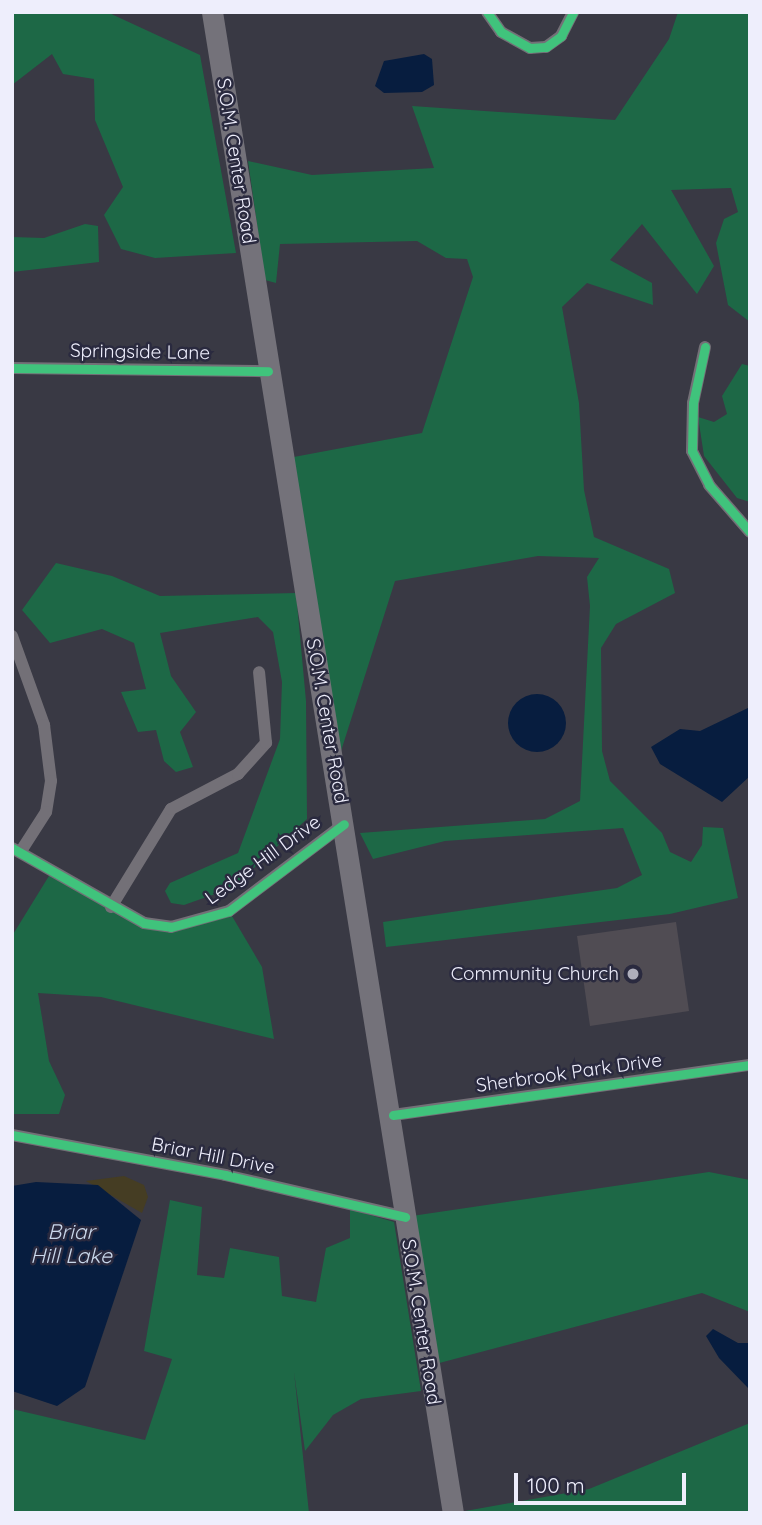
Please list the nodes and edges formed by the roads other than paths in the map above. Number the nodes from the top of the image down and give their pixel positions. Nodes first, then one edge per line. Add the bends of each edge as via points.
1 (212, 12) edge
2 (487, 12) edge
3 (573, 12) edge
4 (705, 347) dead end
5 (12, 368) edge
6 (268, 371) junction
7 (750, 532) edge
8 (12, 636) edge
9 (259, 672) dead end
10 (344, 824) junction
11 (16, 850) edge
12 (111, 906) junction
13 (750, 1065) edge
14 (393, 1115) junction
15 (12, 1135) edge
16 (405, 1217) junction
17 (453, 1513) edge

1 - 6 main road, S.O.M. Center Road
2 - 3 street via 500,32 530,48 546,47 561,36
4 - 7 street via 693,402 692,451 709,485
5 - 6 street, Springside Lane
6 - 10 main road, S.O.M. Center Road
8 - 11 street via 44,725 51,781 46,812
9 - 12 street via 266,743 238,774 171,809
10 - 12 street, Ledge Hill Drive via 215,919 171,927 144,923
10 - 14 main road, S.O.M. Center Road
11 - 12 street, Ledge Hill Drive
13 - 14 street, Sherbrook Park Drive
14 - 16 main road, S.O.M. Center Road
15 - 16 street, Briar Hill Drive via 225,1175
16 - 17 main road, S.O.M. Center Road

